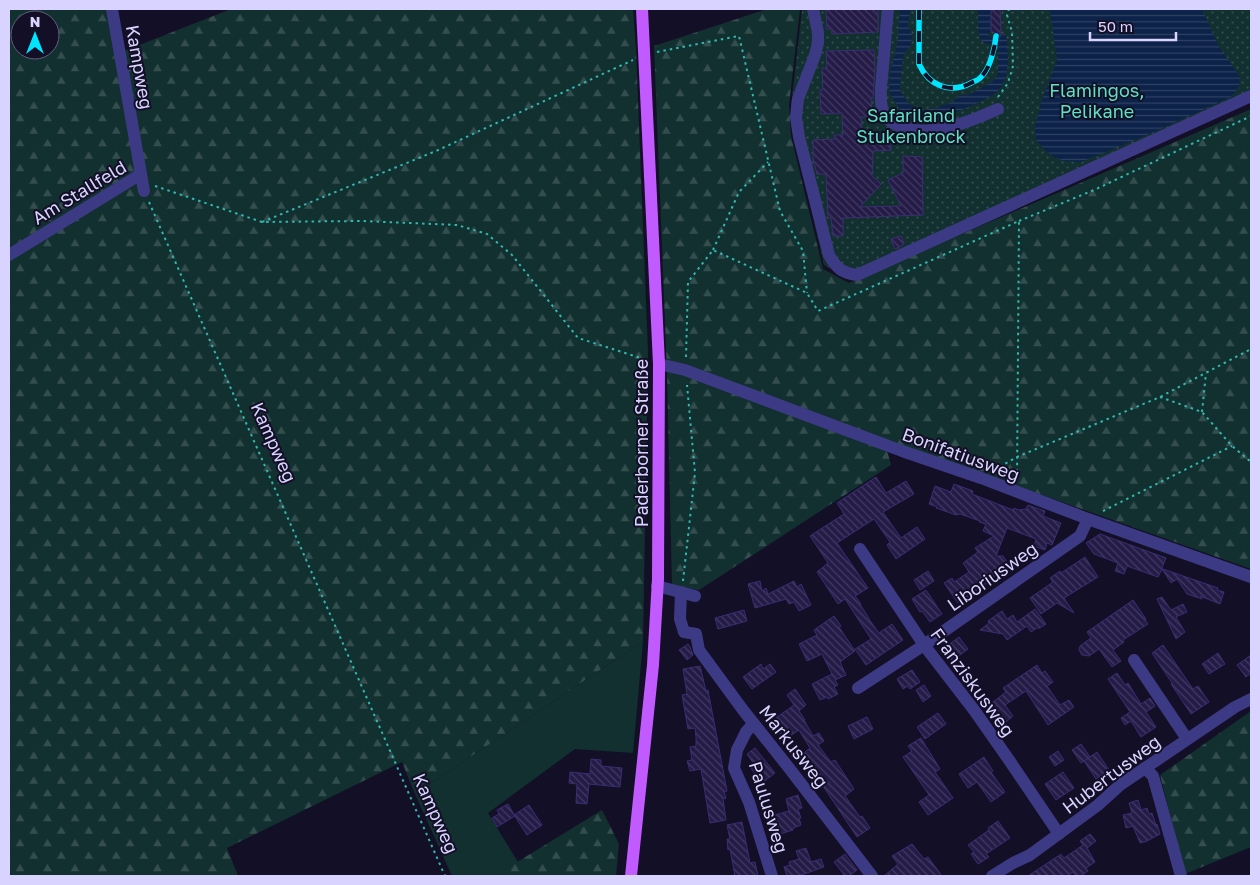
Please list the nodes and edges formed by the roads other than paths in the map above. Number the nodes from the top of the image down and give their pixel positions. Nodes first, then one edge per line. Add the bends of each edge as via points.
1 (112, 9) edge
2 (642, 9) edge
3 (813, 9) edge
4 (888, 9) edge
5 (1251, 96) edge
6 (998, 109) road end
7 (141, 174) junction
8 (144, 191) road end
9 (9, 255) edge
10 (659, 364) junction
11 (1088, 518) junction
12 (860, 549) dead end
13 (1251, 577) edge
14 (657, 586) junction
15 (681, 592) junction
16 (695, 596) dead end
17 (924, 645) junction
18 (1134, 660) dead end
19 (858, 688) dead end
20 (1251, 699) edge
21 (753, 724) junction
22 (1187, 740) junction
23 (1145, 768) junction
24 (1059, 834) junction
25 (631, 876) edge
26 (772, 876) edge
27 (872, 876) edge
28 (992, 876) edge
29 (1181, 876) edge

1 - 7 street, Kampweg
2 - 10 main road, Paderborner Straße
3 - 5 street via 818,43 798,99 796,116 829,255 833,264 848,273 857,274
4 - 6 street via 882,100 883,112 892,123 902,128 926,131 950,127
7 - 8 street, Kampweg
7 - 9 street, Am Stallfeld
10 - 11 street, Bonifatiusweg via 685,370
10 - 14 main road, Paderborner Straße
11 - 13 street, Bonifatiusweg
11 - 17 street, Liboriusweg via 1080,536
12 - 17 street, Franziskusweg
14 - 15 street
14 - 25 main road, Paderborner Straße via 653,664
15 - 16 street
15 - 21 street, Markusweg via 680,619 684,632 696,634 699,650
17 - 19 street, Liboriusweg
17 - 24 street, Franziskusweg via 974,710
18 - 22 street
20 - 22 street, Hubertusweg
21 - 26 street, Paulusweg via 737,750 734,768 749,802
21 - 27 street, Markusweg
22 - 23 street, Hubertusweg
23 - 24 street, Hubertusweg
23 - 29 street via 1153,776
24 - 28 street, Hubertusweg

